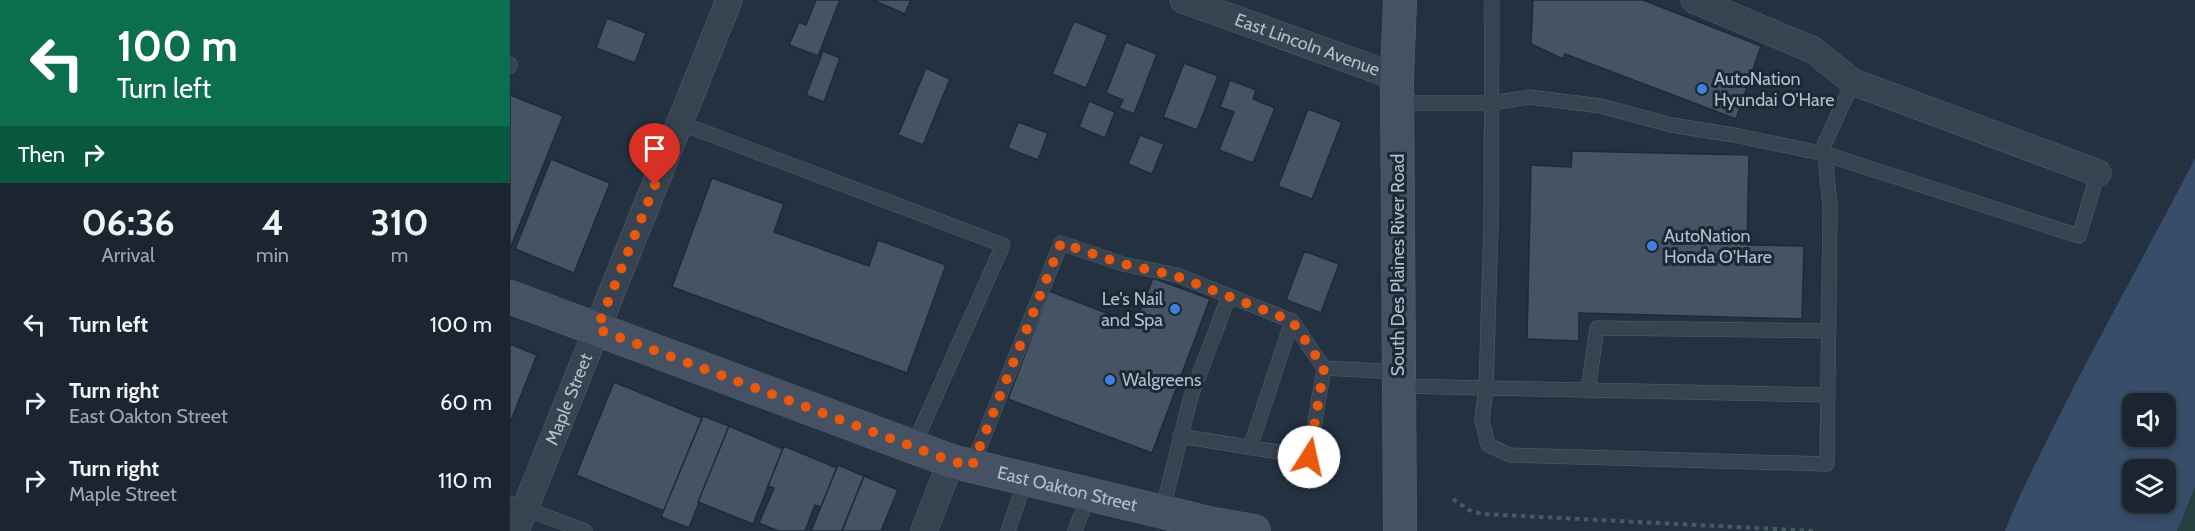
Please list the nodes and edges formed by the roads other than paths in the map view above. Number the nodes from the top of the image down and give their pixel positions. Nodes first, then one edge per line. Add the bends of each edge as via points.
1 (729, 0) edge
2 (1183, 0) edge
3 (1400, 0) edge
4 (1492, 0) edge
5 (1694, 0) edge
6 (1853, 82) junction
7 (1397, 90) junction
8 (1492, 103) junction
9 (680, 123) junction
10 (1825, 154) junction
11 (2098, 173) joint
12 (1229, 296) junction
13 (510, 297) edge
14 (1292, 321) junction
15 (597, 329) junction
16 (1829, 331) junction
17 (1324, 368) junction
18 (1399, 379) junction
19 (1486, 387) junction
20 (1588, 390) junction
21 (1828, 395) junction
22 (1180, 436) junction
23 (913, 447) junction
24 (1250, 448) junction
25 (962, 464) junction
26 (1027, 479) junction
27 (1089, 494) junction
28 (1162, 512) junction
29 (517, 514) edge
30 (585, 531) edge
31 (924, 531) edge
32 (1008, 531) edge
33 (1075, 531) edge
34 (1254, 531) edge
35 (1400, 531) edge

1 - 9 street, Maple Street
2 - 7 street, East Lincoln Avenue
3 - 7 main road, South Des Plaines River Road
4 - 8 lane
5 - 6 street via 1812,50
6 - 10 lane via 1824,145
6 - 11 street
7 - 8 lane
7 - 18 main road, South Des Plaines River Road
8 - 10 lane via 1529,97 1601,106 1671,125
8 - 19 lane
9 - 15 street, Maple Street
9 - 23 lane via 1003,246
10 - 11 lane via 2079,236
10 - 16 lane via 1830,206
12 - 14 lane
12 - 22 lane
12 - 25 lane via 1176,276 1123,264 1061,243
13 - 15 main road, East Oakton Street
14 - 17 lane
14 - 24 lane
15 - 23 main road, East Oakton Street
15 - 29 street, Maple Street
16 - 20 lane via 1597,328
16 - 21 lane
17 - 18 lane
17 - 24 lane via 1309,457
18 - 19 lane
18 - 35 main road, South Des Plaines River Road
19 - 20 lane
19 - 21 lane via 1482,420 1488,445 1510,455 1827,464
20 - 21 lane
22 - 24 lane
22 - 28 lane
23 - 25 main road, East Oakton Street
25 - 26 main road, East Oakton Street
25 - 31 street
26 - 27 main road, East Oakton Street
26 - 32 lane
27 - 28 main road, East Oakton Street
27 - 33 lane
28 - 34 main road, East Oakton Street
29 - 30 lane

